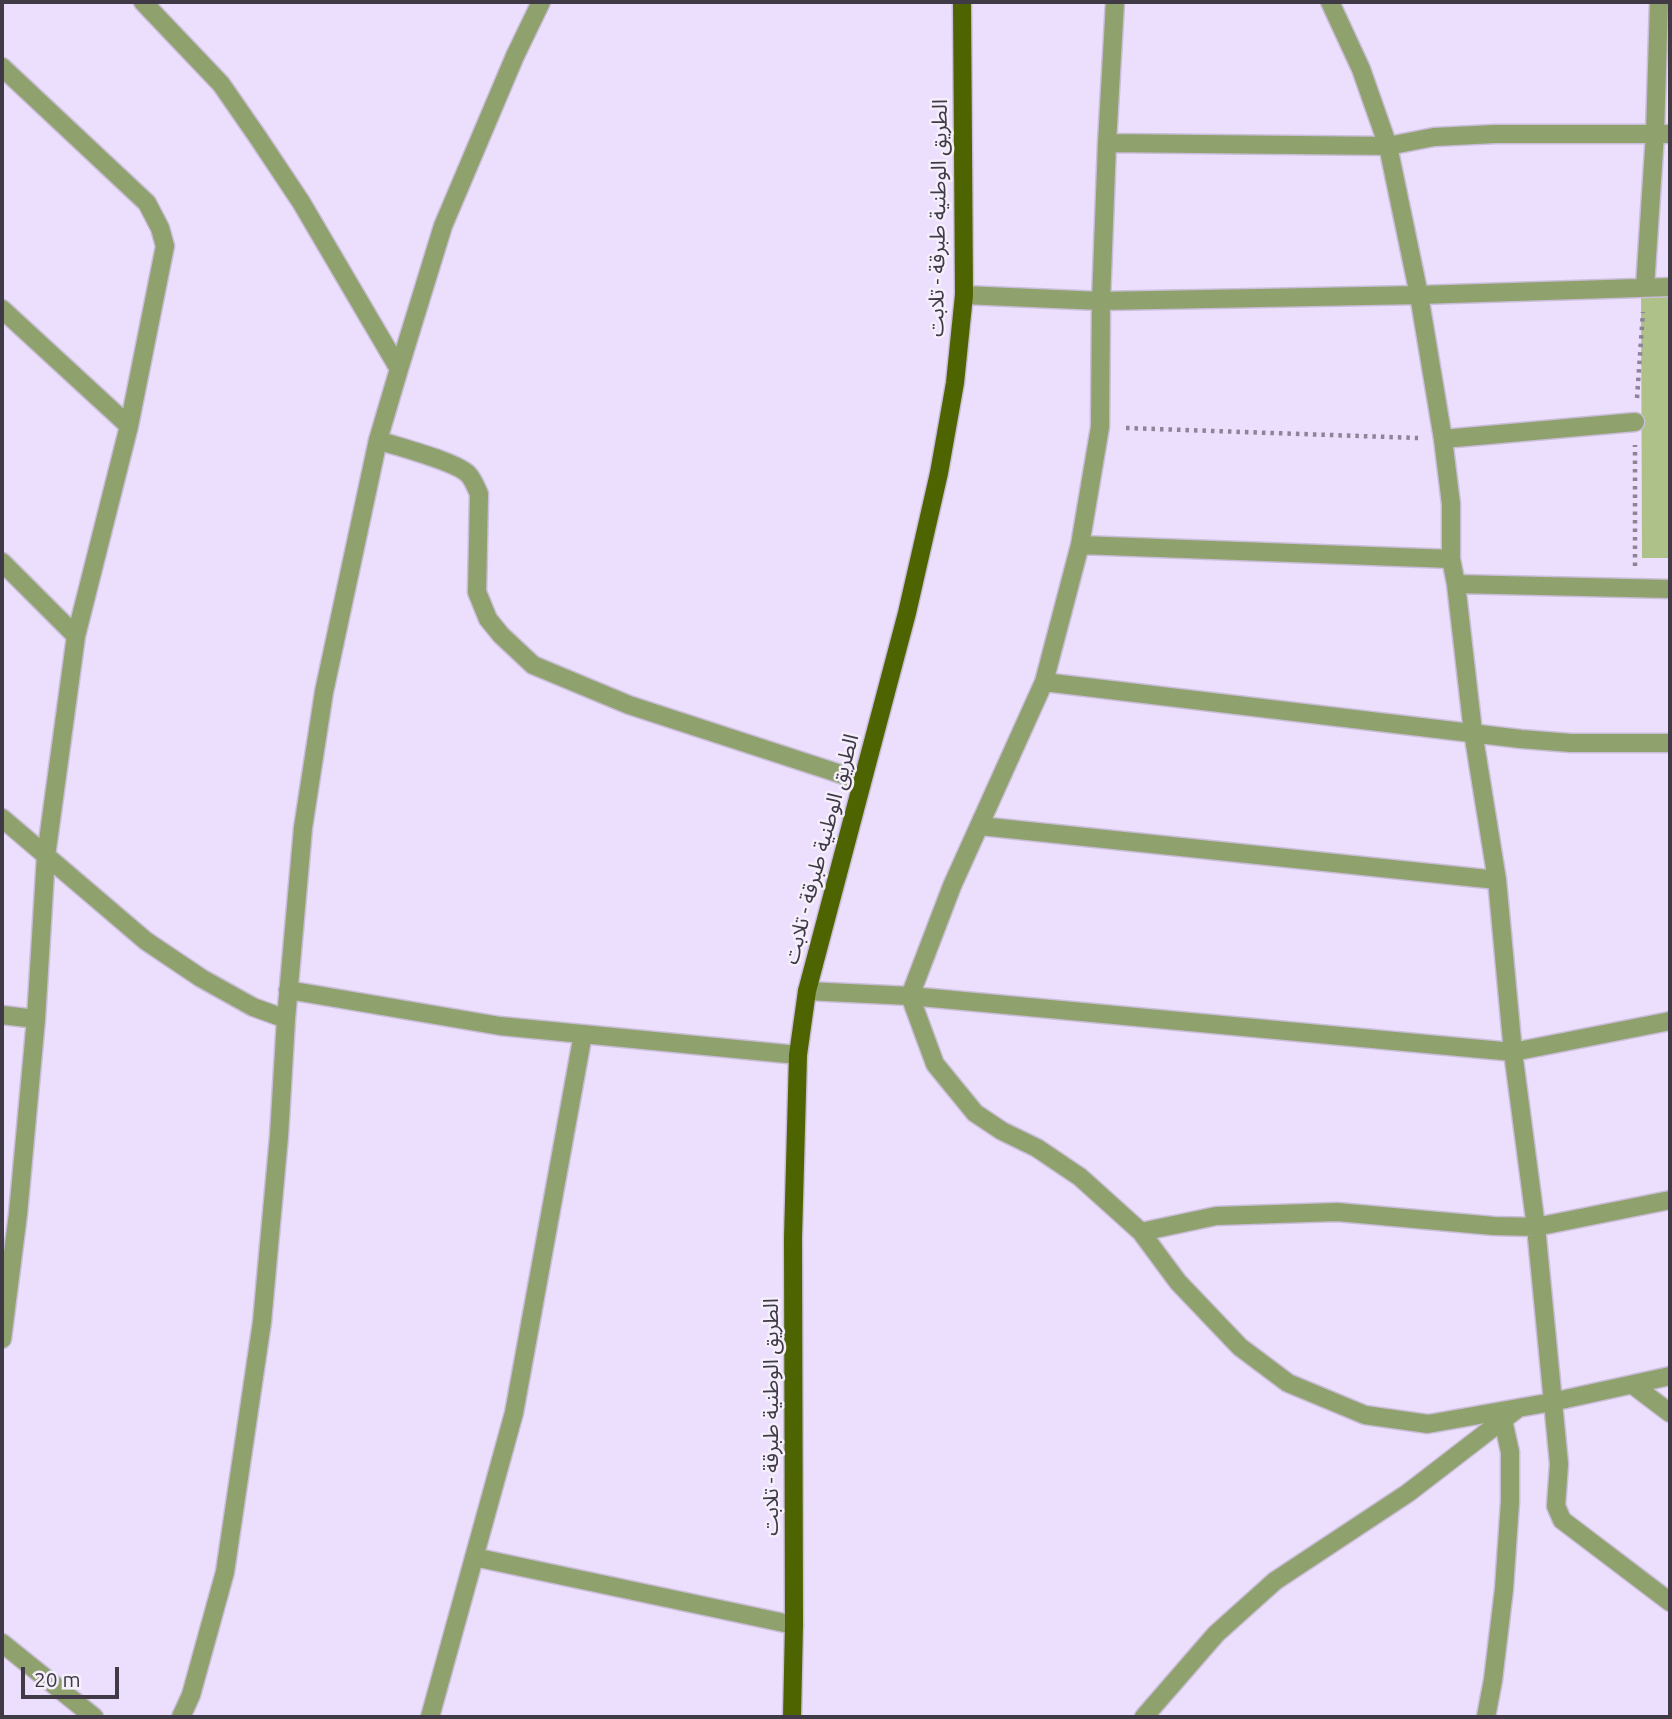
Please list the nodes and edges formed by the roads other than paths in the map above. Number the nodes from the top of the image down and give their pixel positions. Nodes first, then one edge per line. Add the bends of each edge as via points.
1 (143, 2) edge
2 (541, 2) edge
3 (962, 2) edge
4 (1115, 2) edge
5 (1330, 2) edge
6 (1659, 2) edge
7 (2, 67) edge
8 (1662, 134) edge
9 (1107, 143) junction
10 (1388, 146) junction
11 (1644, 287) junction
12 (1670, 287) edge
13 (964, 295) junction
14 (1419, 295) junction
15 (1101, 301) junction
16 (2, 309) edge
17 (398, 369) junction
18 (1635, 422) dead end
19 (129, 426) junction
20 (1443, 439) junction
21 (378, 440) junction
22 (1080, 545) junction
23 (1451, 559) junction
24 (2, 562) edge
25 (1456, 584) junction
26 (1670, 589) edge
27 (76, 636) junction
28 (1044, 682) junction
29 (1473, 732) junction
30 (1670, 743) edge
31 (862, 781) junction
32 (6, 826) edge
33 (980, 826) junction
34 (46, 856) junction
35 (1497, 880) junction
36 (288, 990) junction
37 (807, 991) junction
38 (910, 996) junction
39 (2, 1015) edge
40 (286, 1019) junction
41 (36, 1020) junction
42 (1670, 1021) edge
43 (583, 1034) junction
44 (1513, 1052) junction
45 (798, 1055) junction
46 (1670, 1200) edge
47 (10, 1212) edge
48 (1536, 1227) junction
49 (1141, 1232) junction
50 (2, 1339) edge
51 (1670, 1376) edge
52 (1633, 1385) junction
53 (1552, 1402) junction
54 (1519, 1408) junction
55 (1670, 1413) edge
56 (1503, 1420) junction
57 (474, 1557) junction
58 (1670, 1602) edge
59 (794, 1625) junction
60 (2, 1643) edge
61 (94, 1717) edge
62 (181, 1717) edge
63 (430, 1717) edge
64 (792, 1717) edge
65 (1144, 1717) edge
66 (1486, 1717) edge

1 - 17 street via 221,84 301,202
2 - 17 street via 443,226
3 - 13 main road, الطريق الوطنية طبرقة - تلابت
4 - 9 street
5 - 10 street via 1361,69
6 - 8 street
7 - 19 street via 147,203 160,228 165,246
8 - 10 street via 1495,134 1434,137
8 - 11 street
9 - 10 street
9 - 15 street
10 - 14 street
11 - 12 street
11 - 14 street
13 - 15 street
13 - 31 main road, الطريق الوطنية طبرقة - تلابت via 939,473
14 - 15 street
14 - 20 street
15 - 22 street via 1100,427
16 - 19 street
17 - 21 street
18 - 20 street
19 - 27 street
20 - 23 street via 1451,504
21 - 31 street via 467,472 479,494 477,592 500,635 533,665 629,705
21 - 36 street via 324,692 303,828
22 - 23 street
22 - 28 street
23 - 25 street
24 - 27 street
25 - 26 street
25 - 29 street
27 - 34 street
28 - 29 street
28 - 33 street
29 - 30 street via 1571,743
29 - 35 street
31 - 37 main road, الطريق الوطنية طبرقة - تلابت
32 - 34 street
33 - 35 street
33 - 38 street
34 - 40 street via 146,941 253,1007
34 - 41 street
35 - 44 street
36 - 40 street
36 - 43 street via 500,1026
37 - 38 street
37 - 45 main road, الطريق الوطنية طبرقة - تلابت
38 - 44 street
38 - 49 street via 935,1064 975,1113 1080,1177
39 - 41 street
40 - 62 street via 262,1322 226,1572
41 - 47 street
42 - 44 street
43 - 45 street
43 - 57 street via 514,1413
44 - 48 street
45 - 59 main road, الطريق الوطنية طبرقة - تلابت via 793,1238
46 - 48 street
47 - 50 street
48 - 49 street via 1337,1212 1216,1216
48 - 53 street
49 - 54 street via 1178,1282 1240,1346 1288,1383 1365,1415 1428,1424
51 - 52 street
52 - 53 street
52 - 55 street
53 - 54 street
53 - 58 street via 1559,1464 1556,1506 1562,1520
54 - 56 street
56 - 65 street via 1408,1493 1275,1581 1216,1634
56 - 66 street via 1510,1451 1510,1502 1504,1590
57 - 59 street
57 - 63 street
59 - 64 main road, الطريق الوطنية طبرقة - تلابت
60 - 61 street

